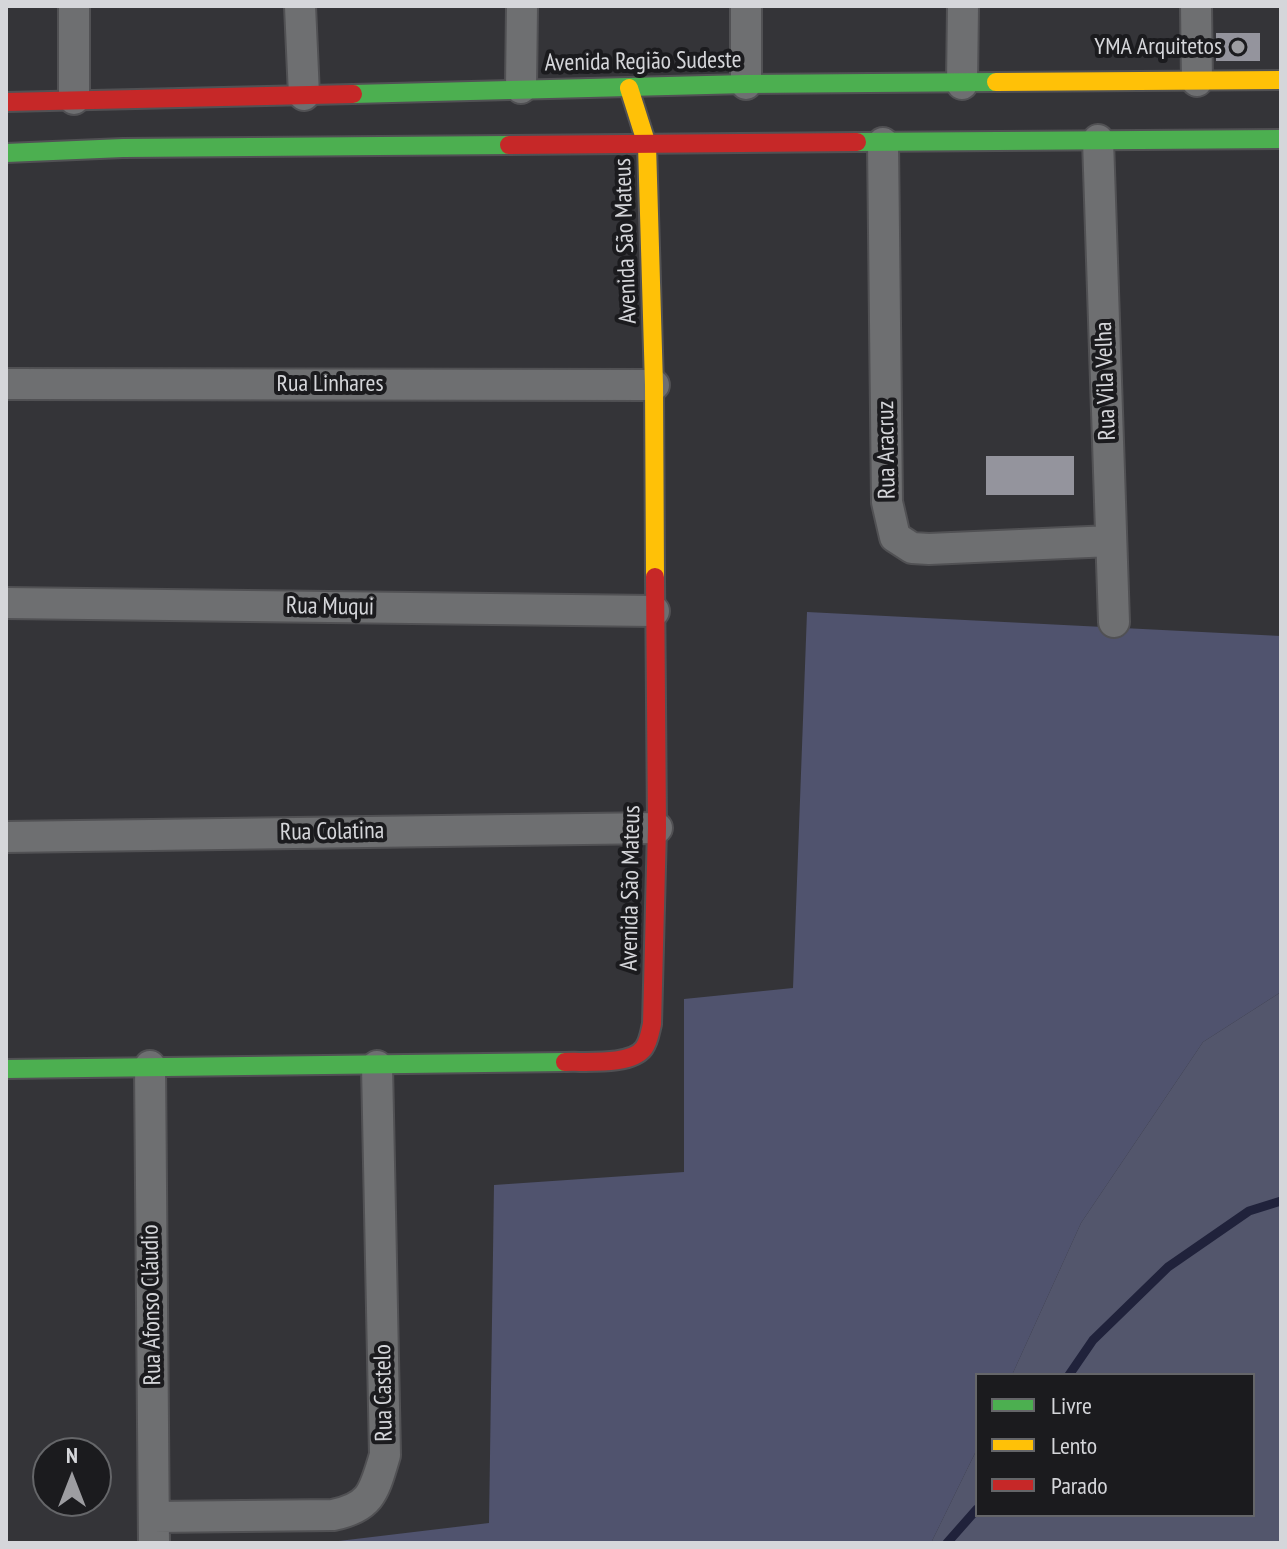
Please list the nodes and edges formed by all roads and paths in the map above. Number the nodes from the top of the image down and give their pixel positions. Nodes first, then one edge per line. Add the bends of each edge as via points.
1 (74, 6) edge
2 (300, 6) edge
3 (522, 6) edge
4 (746, 6) edge
5 (963, 6) edge
6 (1196, 6) edge
7 (1281, 80) edge
8 (1197, 81) junction
9 (746, 84) junction
10 (962, 84) junction
11 (521, 88) junction
12 (629, 88) junction
13 (261, 94) junction
14 (304, 95) junction
15 (74, 99) junction
16 (6, 102) edge
17 (260, 133) junction
18 (1281, 139) edge
19 (1098, 140) junction
20 (883, 143) junction
21 (647, 145) junction
22 (6, 153) edge
23 (6, 384) edge
24 (654, 385) junction
25 (1111, 541) junction
26 (6, 603) edge
27 (654, 611) junction
28 (1114, 622) dead end
29 (657, 828) junction
30 (6, 837) edge
31 (150, 1066) junction
32 (377, 1066) junction
33 (6, 1069) edge
34 (154, 1530) edge

1 - 15 street
2 - 14 street
3 - 11 street
4 - 9 street
5 - 10 street
6 - 8 street
7 - 8 street, Avenida Região Sudeste
8 - 10 street, Avenida Região Sudeste
9 - 10 street, Avenida Região Sudeste
9 - 12 street, Avenida Região Sudeste
11 - 12 street, Avenida Região Sudeste
11 - 14 street, Avenida Região Sudeste
12 - 21 street, Avenida São Mateus
13 - 14 street, Avenida Região Sudeste
13 - 15 street, Avenida Região Sudeste
13 - 17 street
15 - 16 street, Avenida Região Sudeste
17 - 21 street
17 - 22 street via 123,148
18 - 19 street
19 - 20 street
19 - 25 street, Rua Vila Velha
20 - 21 street
20 - 25 street, Rua Aracruz via 887,502 895,537 912,548 929,549
21 - 24 street, Avenida São Mateus
23 - 24 street, Rua Linhares
24 - 27 street, Avenida São Mateus
25 - 28 street, Rua Vila Velha
26 - 27 street, Rua Muqui
27 - 29 street, Avenida São Mateus
29 - 30 street, Rua Colatina
29 - 32 street, Avenida São Mateus via 652,1024 642,1053 612,1061
31 - 32 street, Avenida São Mateus
31 - 33 street, Avenida São Mateus
31 - 34 street, Rua Afonso Cláudio
32 - 34 street, Rua Castelo via 385,1455 372,1494 353,1511 333,1515

